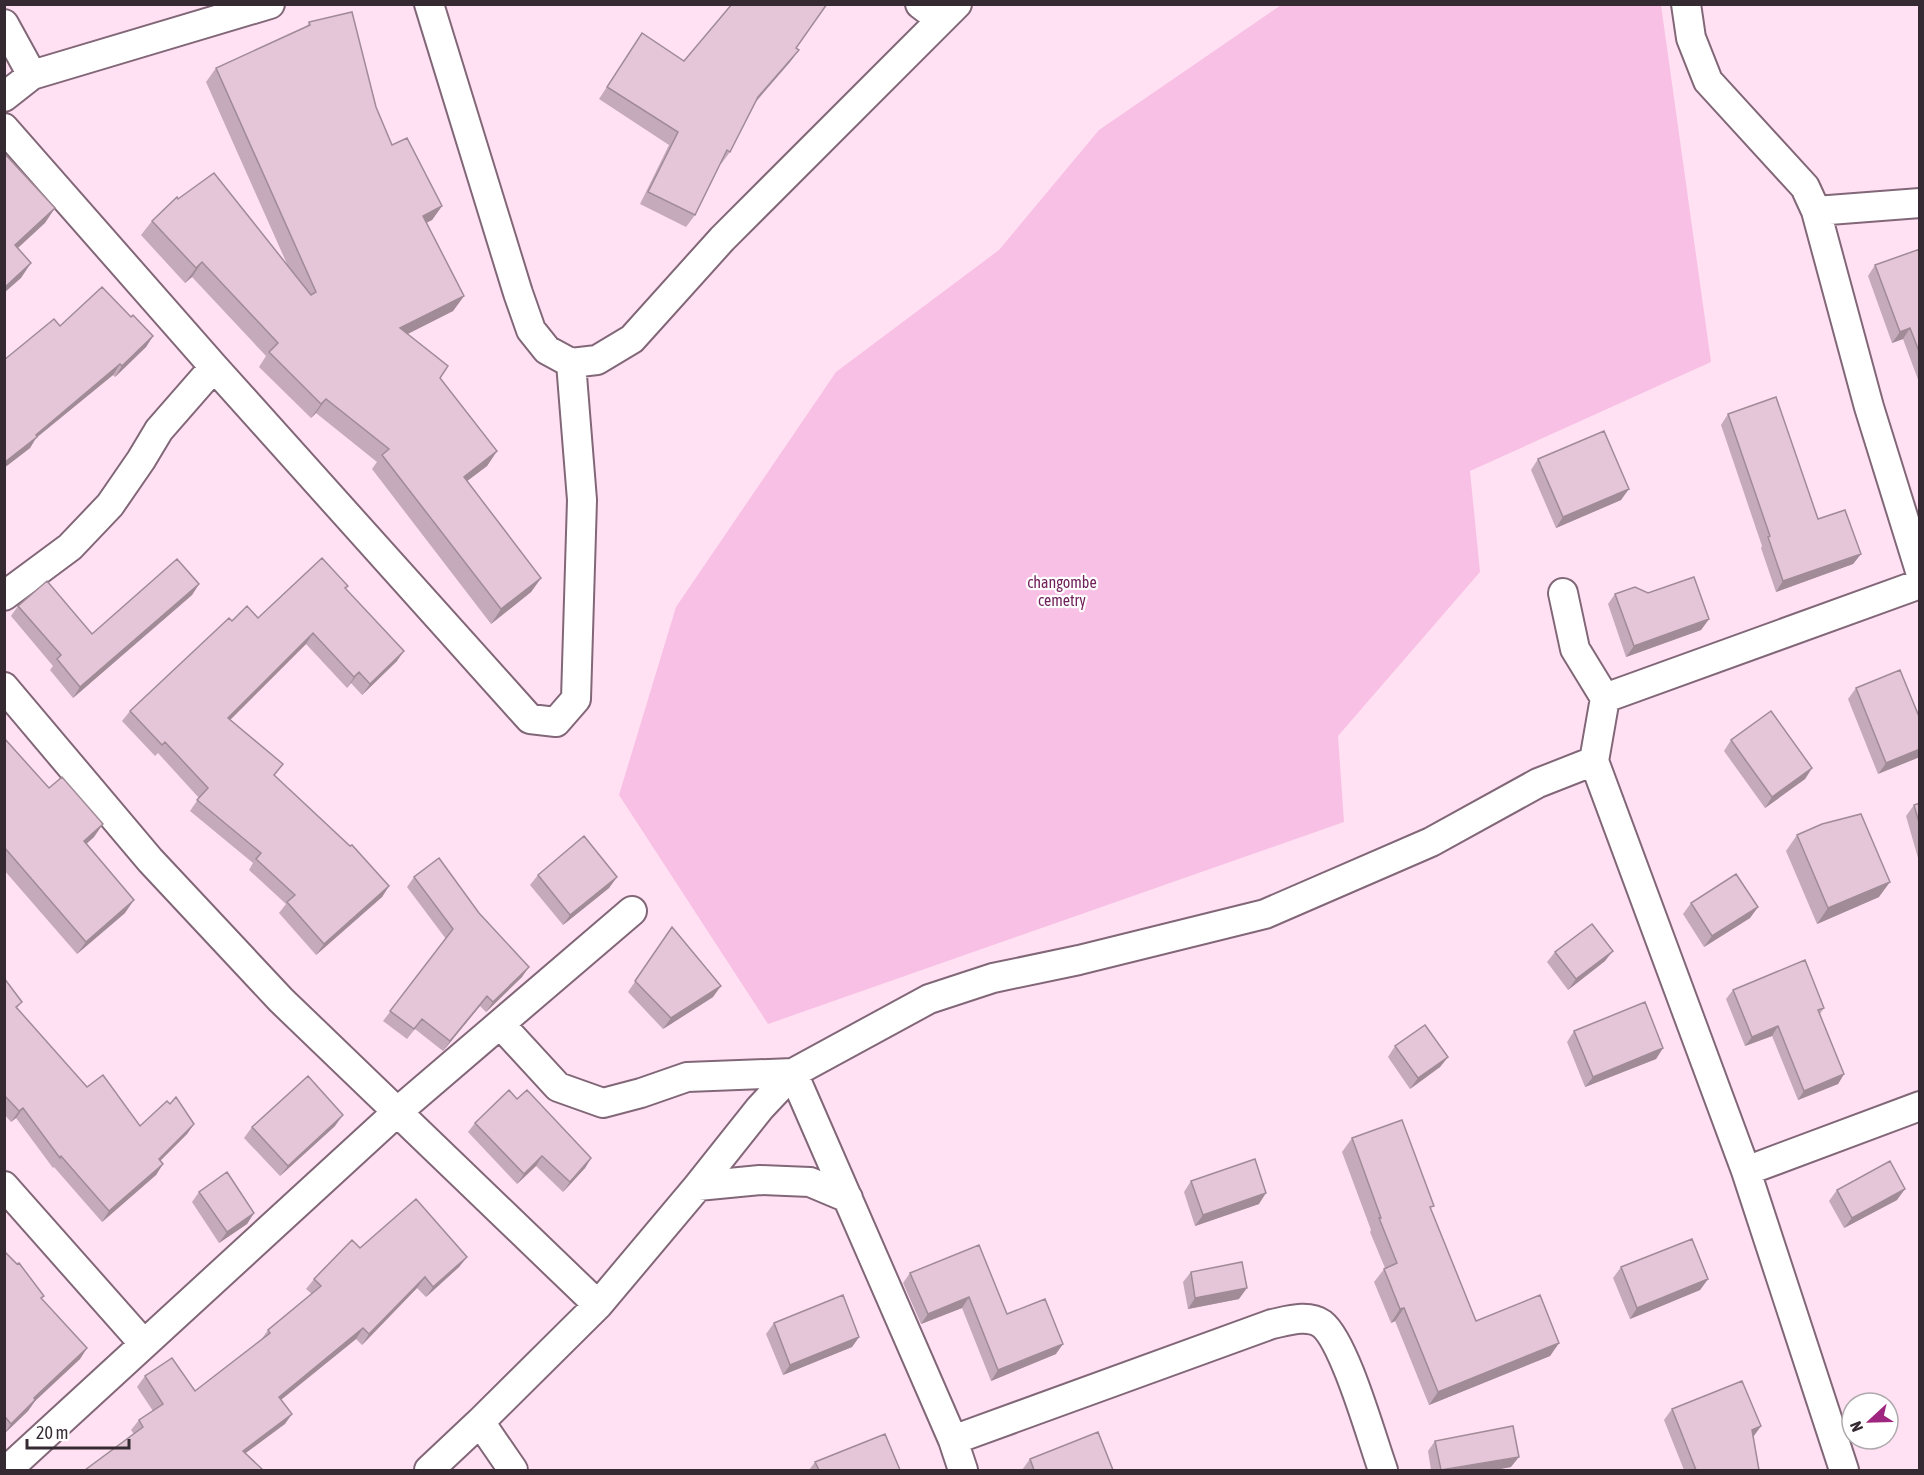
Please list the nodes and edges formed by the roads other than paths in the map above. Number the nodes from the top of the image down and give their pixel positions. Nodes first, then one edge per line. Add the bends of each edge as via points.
1 (270, 4) edge
2 (429, 4) edge
3 (1686, 4) edge
4 (939, 10) edge
5 (4, 24) edge
6 (32, 75) junction
7 (4, 97) edge
8 (4, 128) edge
9 (1920, 203) edge
10 (1816, 211) junction
11 (571, 363) junction
12 (214, 367) junction
13 (1920, 571) edge
14 (1920, 584) edge
15 (1563, 593) dead end
16 (4, 596) edge
17 (4, 687) edge
18 (1605, 698) junction
19 (1594, 761) junction
20 (632, 911) dead end
21 (500, 1024) junction
22 (793, 1073) junction
23 (1920, 1106) edge
24 (396, 1113) junction
25 (1746, 1171) junction
26 (4, 1186) edge
27 (699, 1186) junction
28 (848, 1198) junction
29 (598, 1305) junction
30 (144, 1344) junction
31 (480, 1422) junction
32 (952, 1440) junction
33 (7, 1470) edge
34 (429, 1470) edge
35 (513, 1470) edge
36 (963, 1470) edge
37 (1383, 1470) edge
38 (1844, 1470) edge

1 - 6 street
2 - 11 street via 531,330 547,350
3 - 10 street via 1691,38 1708,81 1804,187
4 - 11 street via 632,339 597,360
5 - 6 street
6 - 7 street
8 - 12 street
9 - 10 street
10 - 13 street via 1869,407
11 - 12 street via 582,500 576,699 556,722 530,719
12 - 16 street via 159,430 110,505 70,547
14 - 18 street
15 - 18 street via 1575,650
17 - 24 street via 150,860 281,1000
18 - 19 street
19 - 22 street via 1538,783 1431,842 1265,914 993,978 929,999
19 - 25 street
20 - 21 street
21 - 22 street via 558,1087 603,1103 687,1077
21 - 24 street
22 - 27 street
22 - 28 street
23 - 25 street
24 - 29 street
24 - 30 street
25 - 38 street
26 - 30 street
27 - 28 street via 760,1180 810,1182
27 - 29 street
28 - 32 street
29 - 31 street
30 - 33 street
31 - 34 street
31 - 35 street
32 - 36 street
32 - 37 street via 1272,1324 1305,1319 1321,1323 1334,1338

